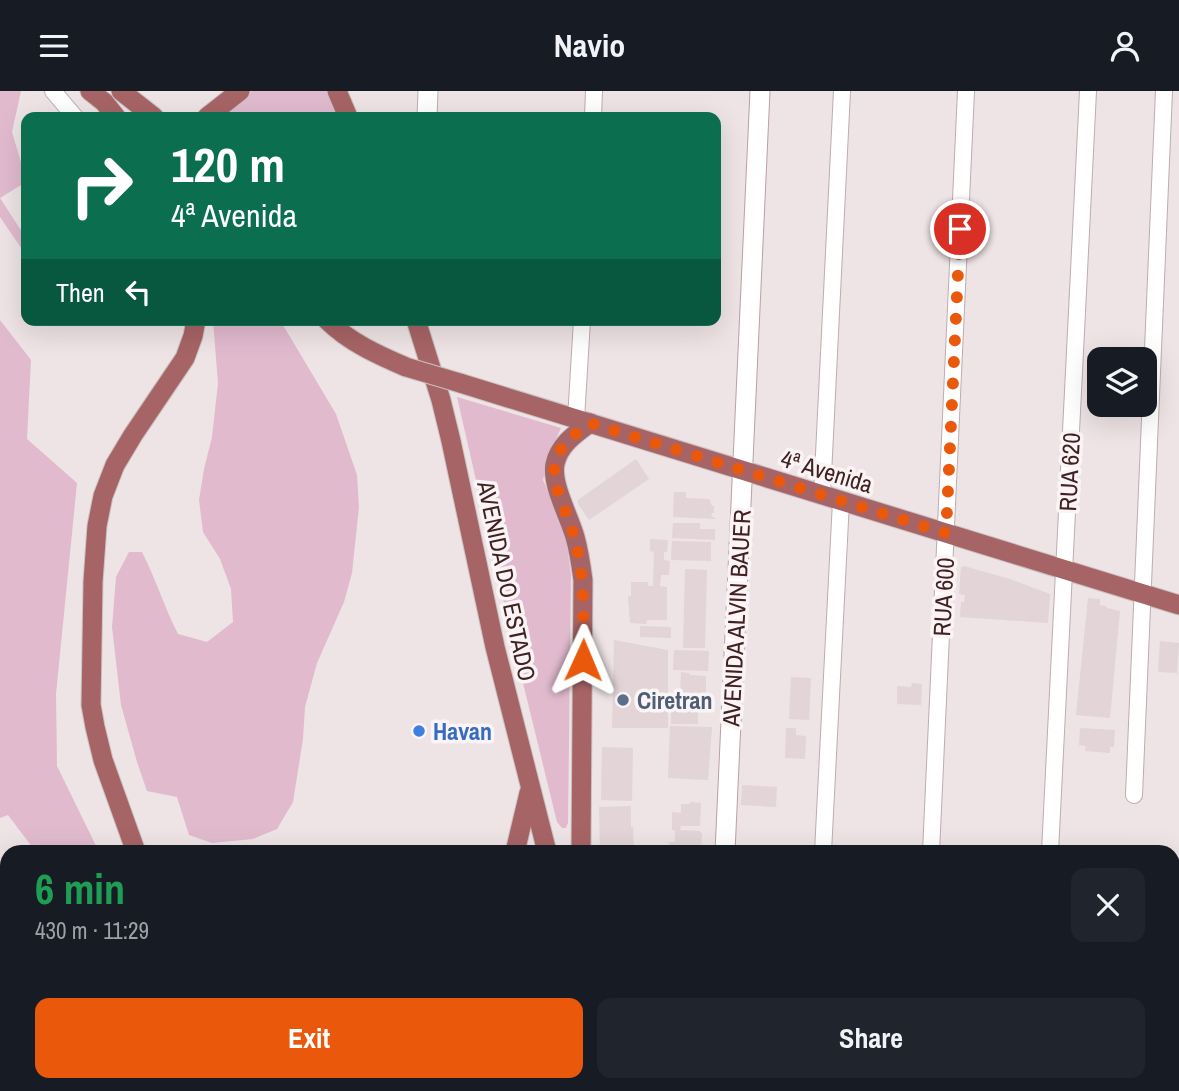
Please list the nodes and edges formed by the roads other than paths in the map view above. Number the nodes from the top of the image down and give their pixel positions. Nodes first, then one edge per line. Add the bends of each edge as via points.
1 (53, 91) edge
2 (90, 91) edge
3 (121, 91) edge
4 (240, 91) edge
5 (337, 91) edge
6 (428, 91) edge
7 (594, 91) edge
8 (760, 91) edge
9 (842, 91) edge
10 (966, 91) edge
11 (1088, 91) edge
12 (1164, 91) edge
13 (71, 112) edge
14 (112, 112) edge
15 (148, 112) edge
16 (213, 112) edge
17 (346, 112) edge
18 (427, 112) edge
19 (593, 112) edge
20 (194, 326) edge
21 (334, 326) edge
22 (418, 326) edge
23 (582, 326) edge
24 (583, 421) junction
25 (743, 471) junction
26 (832, 498) junction
27 (946, 533) junction
28 (1064, 569) junction
29 (1143, 594) junction
30 (1179, 605) edge
31 (530, 789) junction
32 (1134, 795) dead end
33 (133, 845) edge
34 (516, 845) edge
35 (545, 845) edge
36 (577, 845) edge
37 (724, 845) edge
38 (823, 845) edge
39 (931, 845) edge
40 (1050, 845) edge

1 - 13 street
2 - 14 main road
3 - 15 main road
4 - 16 main road
5 - 17 main road
6 - 18 main road
7 - 19 street
8 - 25 main road, AVENIDA ALVIN BAUER
9 - 26 street
10 - 27 street, RUA 600
11 - 28 street, RUA 620
12 - 29 street
20 - 33 main road via 185,358 115,465 97,526 94,727
21 - 24 main road, 4ª Avenida, bridge via 361,346 406,367
22 - 31 main road, AVENIDA DO ESTADO via 451,441
23 - 24 street
24 - 25 main road, 4ª Avenida
24 - 36 main road via 561,449 554,475 583,580
25 - 26 main road, 4ª Avenida
25 - 37 main road, AVENIDA ALVIN BAUER
26 - 27 main road, 4ª Avenida
26 - 38 street
27 - 28 main road, 4ª Avenida
27 - 39 street, RUA 600
28 - 29 main road, 4ª Avenida
28 - 40 street, RUA 620
29 - 30 main road, 4ª Avenida
29 - 32 street
31 - 34 main road
31 - 35 main road, AVENIDA DO ESTADO

